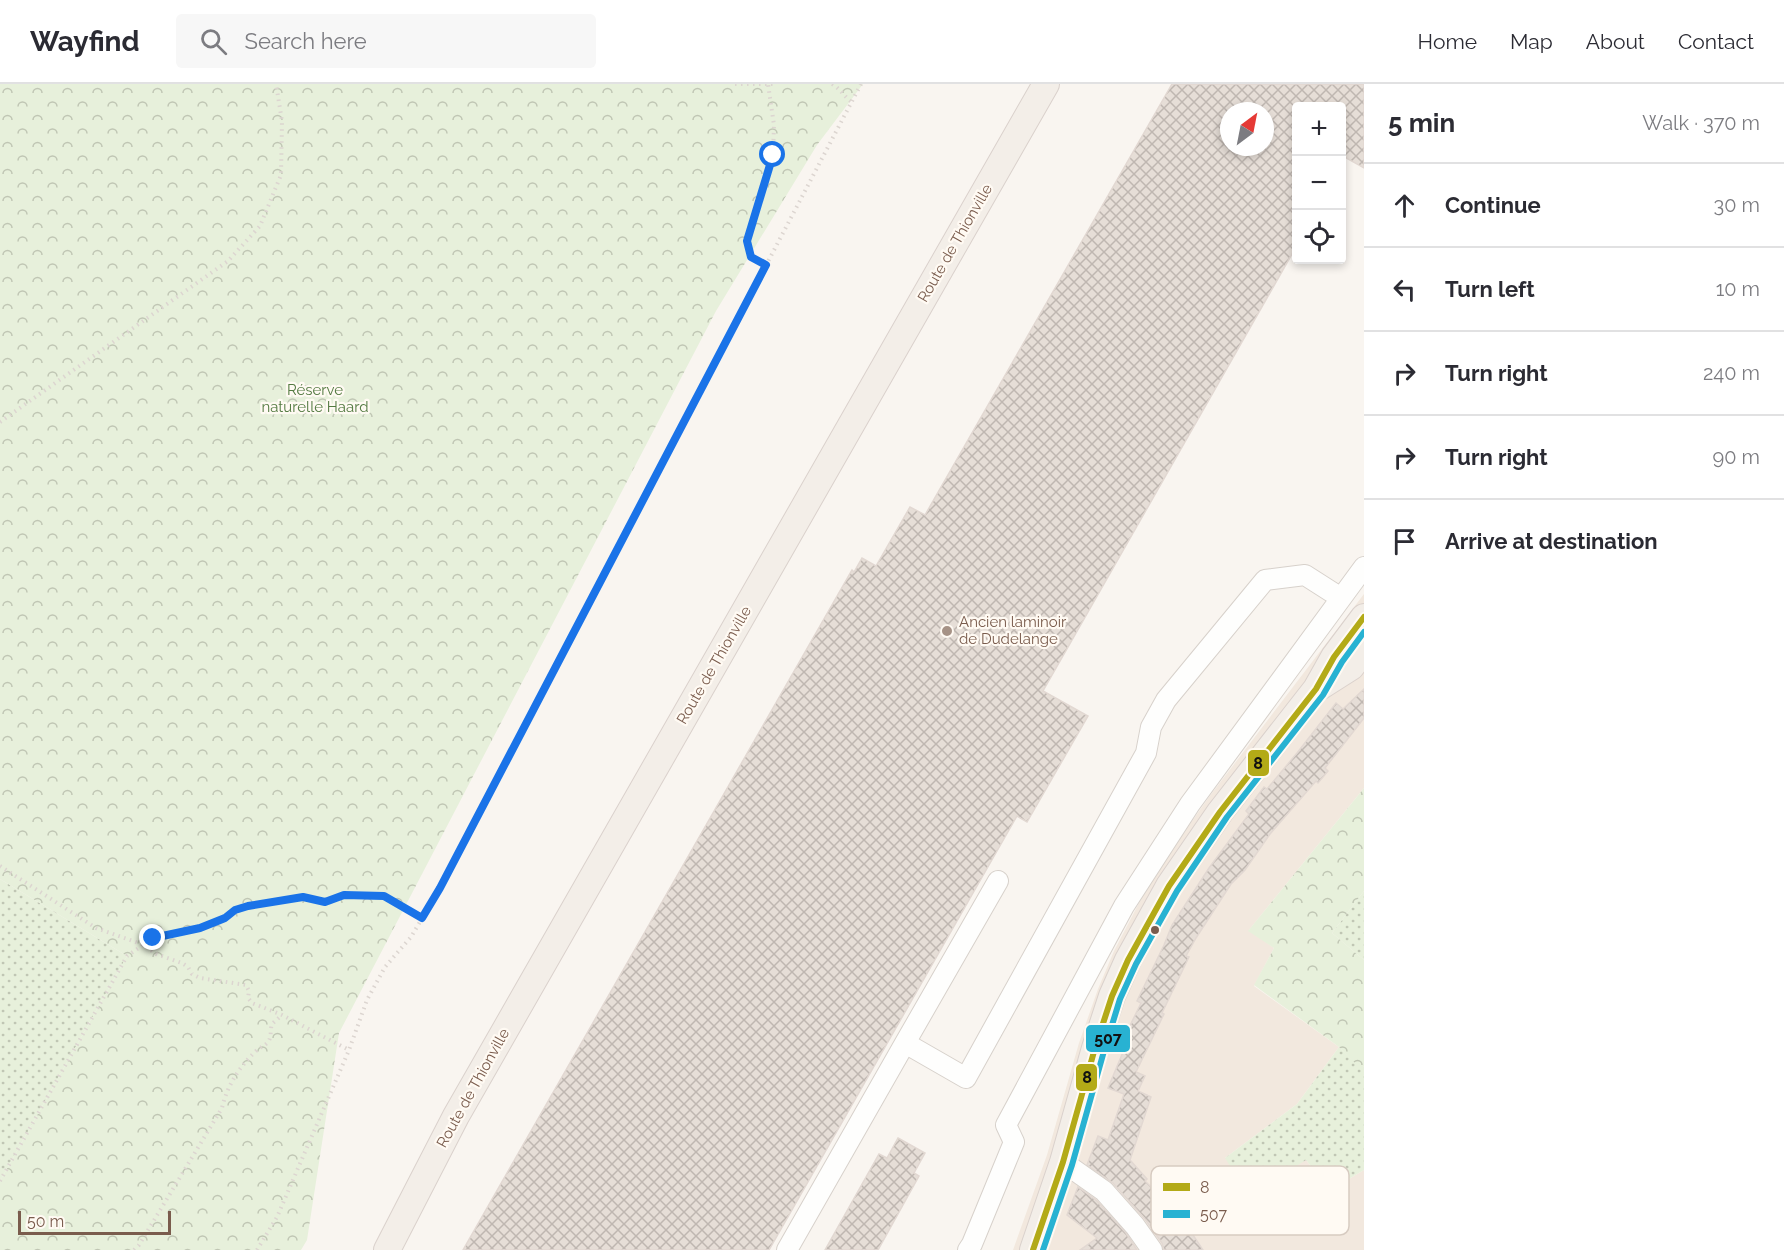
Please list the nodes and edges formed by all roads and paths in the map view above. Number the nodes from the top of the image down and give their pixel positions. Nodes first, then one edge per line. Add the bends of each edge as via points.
1 (276, 84) edge
2 (735, 84) edge
3 (776, 84) edge
4 (832, 84) edge
5 (861, 84) edge
6 (1046, 84) edge
7 (769, 85) edge
8 (852, 102) junction
9 (766, 265) junction
10 (0, 422) edge
11 (1364, 567) edge
12 (1341, 598) junction
13 (1364, 617) edge
14 (1364, 650) edge
15 (1316, 689) junction
16 (0, 866) edge
17 (998, 881) dead end
18 (422, 918) junction
19 (144, 945) junction
20 (282, 1015) junction
21 (905, 1042) junction
22 (349, 1050) junction
23 (1064, 1162) junction
24 (0, 1181) edge
25 (134, 1250) edge
26 (257, 1250) edge
27 (387, 1250) edge
28 (787, 1250) edge
29 (968, 1250) edge
30 (1034, 1250) edge
31 (1152, 1250) edge

1 - 10 path via 282,121 281,175 260,226 228,261
2 - 7 path
3 - 7 path
4 - 8 path
5 - 8 path
6 - 27 main road, Route de Thionville via 456,1116
7 - 9 path via 773,155 747,241 751,257
8 - 9 path
9 - 18 path
11 - 12 street
12 - 21 street via 1305,575 1265,580 1166,700 1151,727 1146,753 966,1078
12 - 29 street via 1190,804 1124,906 1006,1125 1014,1142
13 - 15 main road
14 - 15 main road via 1351,667
15 - 23 main road via 1220,812 1169,886 1128,960 1095,1048
16 - 19 path via 96,928
17 - 21 street
18 - 19 path via 384,896 344,895 325,902 303,897 235,910 200,928 153,938
18 - 22 path via 385,967 367,1000
19 - 20 path via 182,963 200,978 246,986 252,1003
19 - 24 path via 127,956
20 - 22 path
20 - 25 path via 272,1024 268,1042 231,1082 222,1108
21 - 28 street
22 - 26 path via 277,1217
23 - 30 main road
23 - 31 street via 1104,1191

